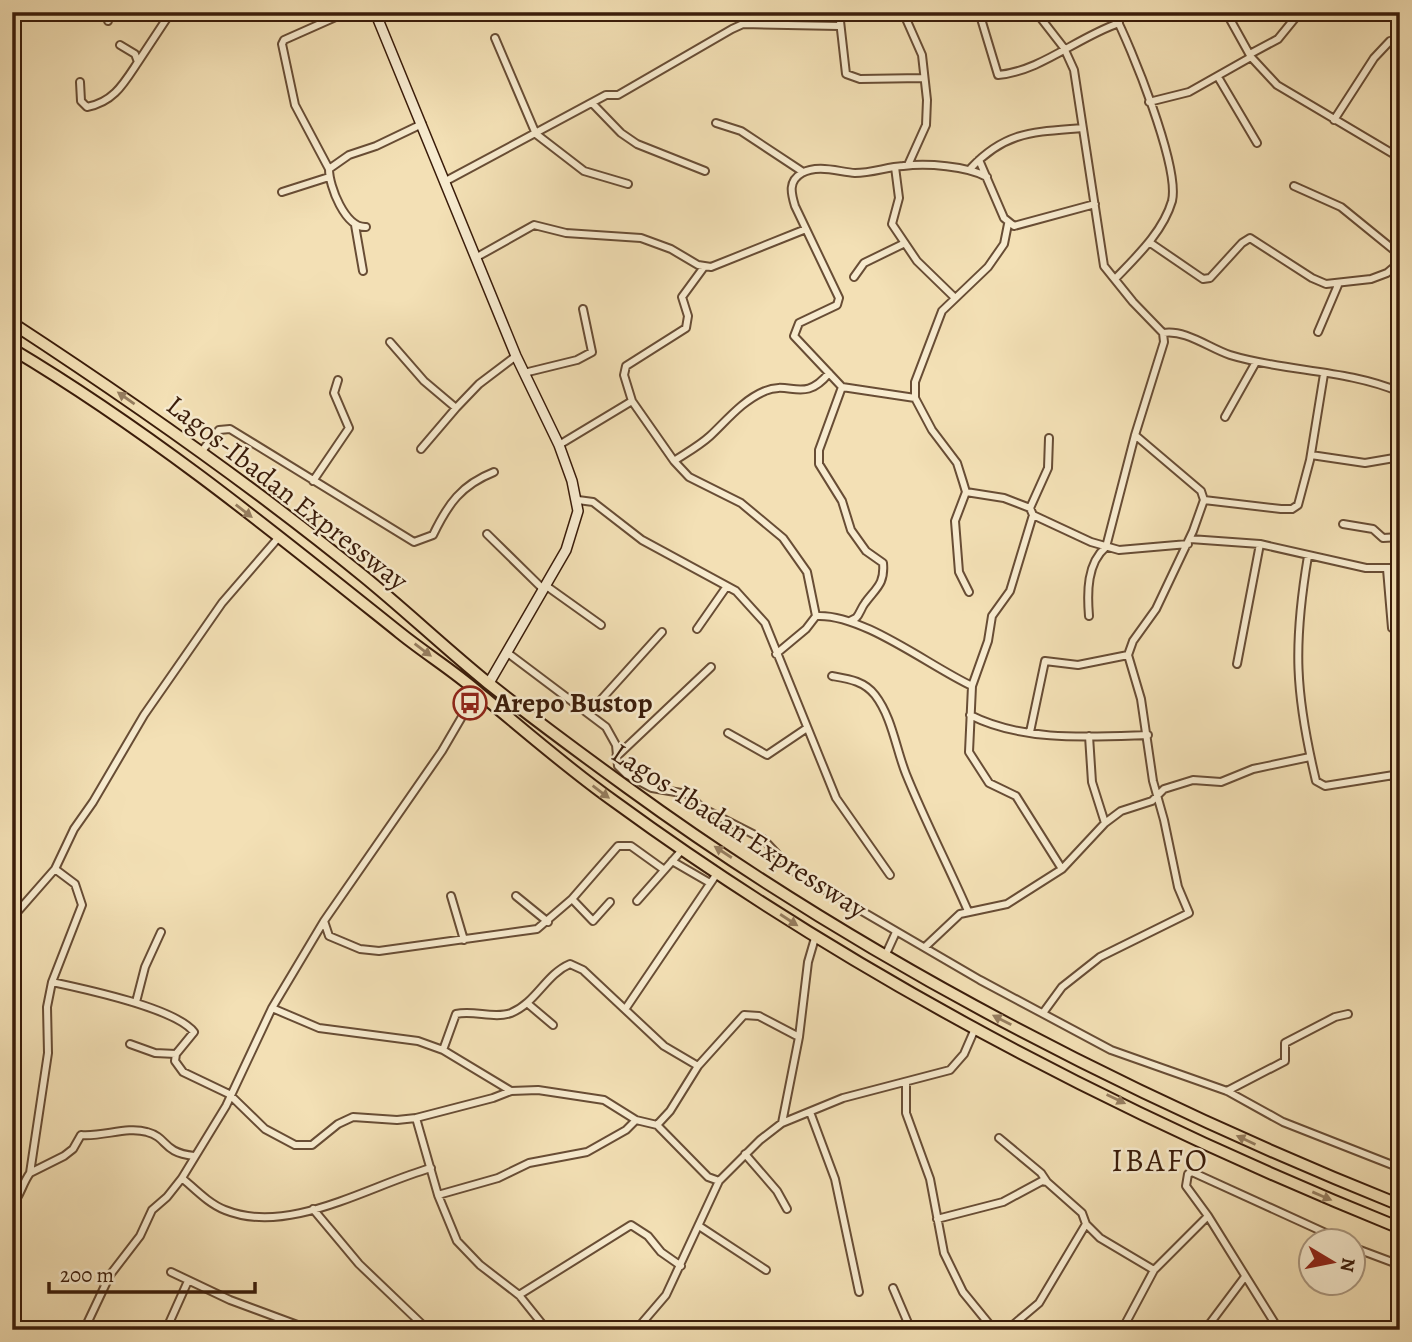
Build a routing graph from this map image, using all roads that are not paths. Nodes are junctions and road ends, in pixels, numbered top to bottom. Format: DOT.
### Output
graph roads {
  1 [pos="106,12"];
  2 [pos="171,12"];
  3 [pos="347,12"];
  4 [pos="375,12"];
  5 [pos="839,12"];
  6 [pos="903,12"];
  7 [pos="979,12"];
  8 [pos="1036,12"];
  9 [pos="1113,12"];
  10 [pos="1226,12"];
  11 [pos="1300,12"];
  12 [pos="108,21"];
  13 [pos="1119,23"];
  14 [pos="839,26"];
  15 [pos="495,38"];
  16 [pos="1390,40"];
  17 [pos="120,45"];
  18 [pos="1063,48"];
  19 [pos="1251,56"];
  20 [pos="138,62"];
  21 [pos="1218,77"];
  22 [pos="923,78"];
  23 [pos="80,82"];
  24 [pos="1149,102"];
  25 [pos="592,103"];
  26 [pos="1334,120"];
  27 [pos="716,122"];
  28 [pos="422,124"];
  29 [pos="1082,128"];
  30 [pos="536,134"];
  31 [pos="1257,143"];
  32 [pos="1399,155"];
  33 [pos="979,160"];
  34 [pos="908,165"];
  35 [pos="895,167"];
  36 [pos="971,168"];
  37 [pos="329,169"];
  38 [pos="705,171"];
  39 [pos="803,172"];
  40 [pos="329,177"];
  41 [pos="987,177"];
  42 [pos="444,182"];
  43 [pos="628,184"];
  44 [pos="1294,186"];
  45 [pos="282,192"];
  46 [pos="1095,204"];
  47 [pos="1008,224"];
  48 [pos="355,225"];
  49 [pos="366,227"];
  50 [pos="806,229"];
  51 [pos="1149,242"];
  52 [pos="903,244"];
  53 [pos="1400,255"];
  54 [pos="477,257"];
  55 [pos="1400,262"];
  56 [pos="700,268"];
  57 [pos="363,271"];
  58 [pos="854,277"];
  59 [pos="1115,279"];
  60 [pos="1338,285"];
  61 [pos="954,297"];
  62 [pos="583,310"];
  63 [pos="12,323"];
  64 [pos="1318,332"];
  65 [pos="1163,334"];
  66 [pos="390,342"];
  67 [pos="12,349"];
  68 [pos="516,356"];
  69 [pos="1256,362"];
  70 [pos="524,373"];
  71 [pos="829,373"];
  72 [pos="1324,373"];
  73 [pos="338,380"];
  74 [pos="842,387"];
  75 [pos="1400,392"];
  76 [pos="915,398"];
  77 [pos="632,401"];
  78 [pos="456,408"];
  79 [pos="1226,417"];
  80 [pos="1135,435"];
  81 [pos="1049,438"];
  82 [pos="559,445"];
  83 [pos="421,449"];
  84 [pos="201,452"];
  85 [pos="1311,455"];
  86 [pos="1400,457"];
  87 [pos="674,461"];
  88 [pos="494,472"];
  89 [pos="313,481"];
  90 [pos="965,492"];
  91 [pos="578,500"];
  92 [pos="1204,500"];
  93 [pos="1032,512"];
  94 [pos="1343,524"];
  95 [pos="487,534"];
  96 [pos="279,537"];
  97 [pos="1400,537"];
  98 [pos="1189,541"];
  99 [pos="1261,544"];
  100 [pos="1106,547"];
  101 [pos="1308,556"];
  102 [pos="1400,568"];
  103 [pos="1387,569"];
  104 [pos="727,586"];
  105 [pos="544,587"];
  106 [pos="969,592"];
  107 [pos="816,615"];
  108 [pos="1089,616"];
  109 [pos="850,621"];
  110 [pos="601,625"];
  111 [pos="1392,628"];
  112 [pos="697,629"];
  113 [pos="662,632"];
  114 [pos="509,653"];
  115 [pos="776,654"];
  116 [pos="1128,655"];
  117 [pos="1237,664"];
  118 [pos="1396,665"];
  119 [pos="710,667"];
  120 [pos="1400,673"];
  121 [pos="832,676"];
  122 [pos="489,683"];
  123 [pos="972,686"];
  124 [pos="477,691"];
  125 [pos="589,713"];
  126 [pos="970,715"];
  127 [pos="807,728"];
  128 [pos="1030,732"];
  129 [pos="728,733"];
  130 [pos="1148,735"];
  131 [pos="1089,736"];
  132 [pos="616,757"];
  133 [pos="1310,757"];
  134 [pos="1397,774"];
  135 [pos="1158,795"];
  136 [pos="1400,796"];
  137 [pos="1105,823"];
  138 [pos="682,850"];
  139 [pos="672,861"];
  140 [pos="55,869"];
  141 [pos="663,869"];
  142 [pos="1062,869"];
  143 [pos="718,872"];
  144 [pos="890,874"];
  145 [pos="710,883"];
  146 [pos="451,896"];
  147 [pos="516,896"];
  148 [pos="572,899"];
  149 [pos="637,901"];
  150 [pos="610,902"];
  151 [pos="968,911"];
  152 [pos="12,918"];
  153 [pos="324,921"];
  154 [pos="548,922"];
  155 [pos="161,932"];
  156 [pos="896,932"];
  157 [pos="815,938"];
  158 [pos="464,940"];
  159 [pos="925,947"];
  160 [pos="886,954"];
  161 [pos="52,982"];
  162 [pos="136,1002"];
  163 [pos="527,1003"];
  164 [pos="272,1008"];
  165 [pos="626,1008"];
  166 [pos="1043,1013"];
  167 [pos="1348,1014"];
  168 [pos="553,1025"];
  169 [pos="974,1031"];
  170 [pos="799,1037"];
  171 [pos="130,1044"];
  172 [pos="443,1050"];
  173 [pos="176,1054"];
  174 [pos="698,1066"];
  175 [pos="906,1082"];
  176 [pos="511,1091"];
  177 [pos="1227,1091"];
  178 [pos="229,1094"];
  179 [pos="810,1112"];
  180 [pos="416,1118"];
  181 [pos="636,1120"];
  182 [pos="782,1123"];
  183 [pos="657,1125"];
  184 [pos="999,1138"];
  185 [pos="745,1154"];
  186 [pos="194,1156"];
  187 [pos="432,1168"];
  188 [pos="1400,1168"];
  189 [pos="30,1173"];
  190 [pos="182,1178"];
  191 [pos="719,1181"];
  192 [pos="1047,1182"];
  193 [pos="438,1195"];
  194 [pos="12,1205"];
  195 [pos="1400,1205"];
  196 [pos="313,1209"];
  197 [pos="787,1209"];
  198 [pos="1208,1216"];
  199 [pos="937,1219"];
  200 [pos="1086,1224"];
  201 [pos="699,1226"];
  202 [pos="1309,1226"];
  203 [pos="1400,1227"];
  204 [pos="1366,1252"];
  205 [pos="1400,1265"];
  206 [pos="681,1266"];
  207 [pos="765,1270"];
  208 [pos="1154,1270"];
  209 [pos="171,1272"];
  210 [pos="1244,1278"];
  211 [pos="188,1281"];
  212 [pos="893,1288"];
  213 [pos="859,1292"];
  214 [pos="519,1295"];
  215 [pos="643,1322"];
  216 [pos="84,1330"];
  217 [pos="166,1330"];
  218 [pos="311,1330"];
  219 [pos="429,1330"];
  220 [pos="547,1330"];
  221 [pos="636,1330"];
  222 [pos="648,1330"];
  223 [pos="911,1330"];
  224 [pos="994,1330"];
  225 [pos="1007,1330"];
  226 [pos="1122,1330"];
  227 [pos="1205,1330"];
  228 [pos="1279,1330"];
  1 -- 12 [label="street"];
  2 -- 20 [label="street"];
  3 -- 37 [label="street"];
  4 -- 28 [label="street"];
  5 -- 14 [label="street"];
  6 -- 22 [label="street"];
  7 -- 18 [label="street"];
  8 -- 18 [label="street"];
  9 -- 13 [label="street"];
  10 -- 19 [label="street"];
  11 -- 19 [label="street"];
  13 -- 18 [label="street"];
  13 -- 24 [label="street"];
  14 -- 22 [label="street"];
  14 -- 25 [label="street"];
  15 -- 30 [label="street"];
  16 -- 26 [label="street"];
  17 -- 20 [label="street"];
  18 -- 29 [label="street"];
  19 -- 21 [label="street"];
  19 -- 26 [label="street"];
  20 -- 23 [label="street"];
  21 -- 24 [label="street"];
  21 -- 31 [label="street"];
  22 -- 34 [label="street"];
  24 -- 51 [label="street"];
  25 -- 30 [label="street"];
  25 -- 38 [label="street"];
  26 -- 32 [label="street"];
  27 -- 39 [label="street"];
  28 -- 37 [label="street"];
  28 -- 42 [label="street"];
  29 -- 33 [label="street"];
  29 -- 46 [label="street"];
  30 -- 42 [label="street"];
  30 -- 43 [label="street"];
  33 -- 36 [label="street"];
  33 -- 41 [label="street"];
  34 -- 35 [label="street"];
  34 -- 36 [label="street"];
  35 -- 39 [label="street"];
  35 -- 52 [label="street"];
  36 -- 41 [label="street"];
  37 -- 40 [label="street"];
  39 -- 50 [label="street"];
  40 -- 45 [label="street"];
  40 -- 48 [label="street"];
  41 -- 47 [label="street"];
  42 -- 54 [label="street"];
  44 -- 53 [label="street"];
  46 -- 47 [label="street"];
  46 -- 59 [label="street"];
  47 -- 61 [label="street"];
  48 -- 49 [label="street"];
  48 -- 57 [label="street"];
  50 -- 56 [label="street"];
  50 -- 71 [label="street"];
  51 -- 59 [label="street"];
  51 -- 60 [label="street"];
  52 -- 58 [label="street"];
  52 -- 61 [label="street"];
  54 -- 56 [label="street"];
  54 -- 68 [label="street"];
  55 -- 60 [label="street"];
  56 -- 77 [label="street"];
  59 -- 65 [label="street"];
  60 -- 64 [label="street"];
  61 -- 76 [label="street"];
  62 -- 70 [label="street"];
  84 -- 63 [label="highway, Lagos-Ibadan Expressway, one-way"];
  65 -- 69 [label="street"];
  65 -- 80 [label="street"];
  66 -- 78 [label="street"];
  67 -- 96 [label="highway, Lagos-Ibadan Expressway, one-way"];
  68 -- 70 [label="street"];
  68 -- 78 [label="street"];
  69 -- 72 [label="street"];
  69 -- 79 [label="street"];
  70 -- 82 [label="street"];
  71 -- 74 [label="street"];
  71 -- 87 [label="street"];
  72 -- 75 [label="street"];
  72 -- 85 [label="street"];
  73 -- 89 [label="street"];
  74 -- 76 [label="street"];
  74 -- 109 [label="street"];
  76 -- 90 [label="street"];
  77 -- 82 [label="street"];
  77 -- 87 [label="street"];
  78 -- 83 [label="street"];
  80 -- 92 [label="street"];
  80 -- 100 [label="street"];
  81 -- 93 [label="street"];
  82 -- 91 [label="street"];
  84 -- 89 [label="street"];
  84 -- 122 [label="highway, Lagos-Ibadan Expressway"];
  85 -- 86 [label="street"];
  85 -- 92 [label="street"];
  87 -- 107 [label="street"];
  88 -- 89 [label="street"];
  90 -- 93 [label="street"];
  90 -- 106 [label="street"];
  91 -- 104 [label="street"];
  91 -- 105 [label="street"];
  92 -- 98 [label="street"];
  93 -- 100 [label="street"];
  93 -- 123 [label="street"];
  94 -- 97 [label="street"];
  95 -- 105 [label="street"];
  96 -- 124 [label="highway, Lagos-Ibadan Expressway, one-way"];
  96 -- 140 [label="street"];
  98 -- 99 [label="street"];
  98 -- 100 [label="street"];
  98 -- 116 [label="street"];
  99 -- 101 [label="street"];
  99 -- 117 [label="street"];
  100 -- 108 [label="street"];
  101 -- 103 [label="street"];
  101 -- 133 [label="street"];
  102 -- 103 [label="street"];
  103 -- 111 [label="street"];
  104 -- 112 [label="street"];
  104 -- 115 [label="street"];
  105 -- 110 [label="street"];
  105 -- 114 [label="street"];
  107 -- 109 [label="street"];
  107 -- 115 [label="street"];
  109 -- 123 [label="street"];
  113 -- 125 [label="street"];
  114 -- 122 [label="street"];
  114 -- 125 [label="street"];
  115 -- 127 [label="street"];
  116 -- 128 [label="street"];
  116 -- 130 [label="street"];
  118 -- 120 [label="street"];
  119 -- 132 [label="street"];
  121 -- 151 [label="street"];
  160 -- 122 [label="highway, Lagos-Ibadan Expressway, one-way"];
  123 -- 126 [label="street"];
  124 -- 138 [label="highway, Lagos-Ibadan Expressway, one-way"];
  124 -- 153 [label="street"];
  125 -- 132 [label="street"];
  126 -- 128 [label="street"];
  126 -- 142 [label="street"];
  127 -- 129 [label="street"];
  127 -- 144 [label="street"];
  128 -- 131 [label="street"];
  130 -- 131 [label="street"];
  130 -- 135 [label="street"];
  131 -- 137 [label="street"];
  132 -- 156 [label="street"];
  133 -- 134 [label="street"];
  133 -- 135 [label="street"];
  134 -- 136 [label="street"];
  135 -- 137 [label="street"];
  135 -- 166 [label="street"];
  137 -- 142 [label="street"];
  138 -- 139 [label="street"];
  138 -- 143 [label="highway, Lagos-Ibadan Expressway"];
  139 -- 141 [label="street"];
  139 -- 145 [label="street"];
  140 -- 152 [label="street"];
  140 -- 161 [label="street"];
  141 -- 148 [label="street"];
  141 -- 149 [label="street"];
  142 -- 151 [label="street"];
  143 -- 145 [label="street"];
  143 -- 157 [label="highway, Lagos-Ibadan Expressway, one-way"];
  145 -- 165 [label="street"];
  146 -- 158 [label="street"];
  147 -- 154 [label="street"];
  148 -- 150 [label="street"];
  148 -- 154 [label="street"];
  151 -- 159 [label="street"];
  153 -- 158 [label="street"];
  153 -- 164 [label="street"];
  154 -- 158 [label="street"];
  155 -- 162 [label="street"];
  156 -- 159 [label="street"];
  156 -- 160 [label="street"];
  157 -- 169 [label="highway, Lagos-Ibadan Expressway"];
  157 -- 170 [label="street"];
  159 -- 166 [label="street"];
  195 -- 160 [label="highway, Lagos-Ibadan Expressway, one-way"];
  161 -- 162 [label="street"];
  161 -- 189 [label="street"];
  162 -- 173 [label="street"];
  163 -- 165 [label="street"];
  163 -- 168 [label="street"];
  163 -- 172 [label="street"];
  164 -- 172 [label="street"];
  164 -- 178 [label="street"];
  165 -- 174 [label="street"];
  166 -- 177 [label="street"];
  167 -- 177 [label="street"];
  169 -- 175 [label="street"];
  169 -- 203 [label="highway, Lagos-Ibadan Expressway, one-way"];
  170 -- 174 [label="street"];
  170 -- 182 [label="street"];
  171 -- 173 [label="street"];
  172 -- 176 [label="street"];
  173 -- 178 [label="street"];
  174 -- 183 [label="street"];
  175 -- 179 [label="street"];
  175 -- 199 [label="street"];
  176 -- 180 [label="street"];
  176 -- 181 [label="street"];
  177 -- 188 [label="street"];
  178 -- 180 [label="street"];
  178 -- 186 [label="street"];
  179 -- 182 [label="street"];
  179 -- 213 [label="street"];
  180 -- 187 [label="street"];
  181 -- 183 [label="street"];
  181 -- 193 [label="street"];
  182 -- 185 [label="street"];
  183 -- 191 [label="street"];
  184 -- 192 [label="street"];
  185 -- 191 [label="street"];
  185 -- 197 [label="street"];
  186 -- 189 [label="street"];
  186 -- 190 [label="street"];
  187 -- 193 [label="street"];
  187 -- 196 [label="street"];
  189 -- 194 [label="street"];
  190 -- 196 [label="street"];
  190 -- 216 [label="street"];
  191 -- 201 [label="street"];
  192 -- 199 [label="street"];
  192 -- 200 [label="street"];
  193 -- 214 [label="street"];
  196 -- 219 [label="street"];
  198 -- 202 [label="street"];
  198 -- 208 [label="street"];
  198 -- 210 [label="street"];
  199 -- 224 [label="street"];
  200 -- 208 [label="street"];
  200 -- 225 [label="street"];
  201 -- 206 [label="street"];
  201 -- 207 [label="street"];
  204 -- 205 [label="street"];
  206 -- 214 [label="street"];
  206 -- 215 [label="street"];
  208 -- 226 [label="street"];
  209 -- 211 [label="street"];
  210 -- 227 [label="street"];
  210 -- 228 [label="street"];
  211 -- 217 [label="street"];
  211 -- 218 [label="street"];
  212 -- 223 [label="street"];
  214 -- 220 [label="street"];
  215 -- 221 [label="street"];
  215 -- 222 [label="street"];
}
